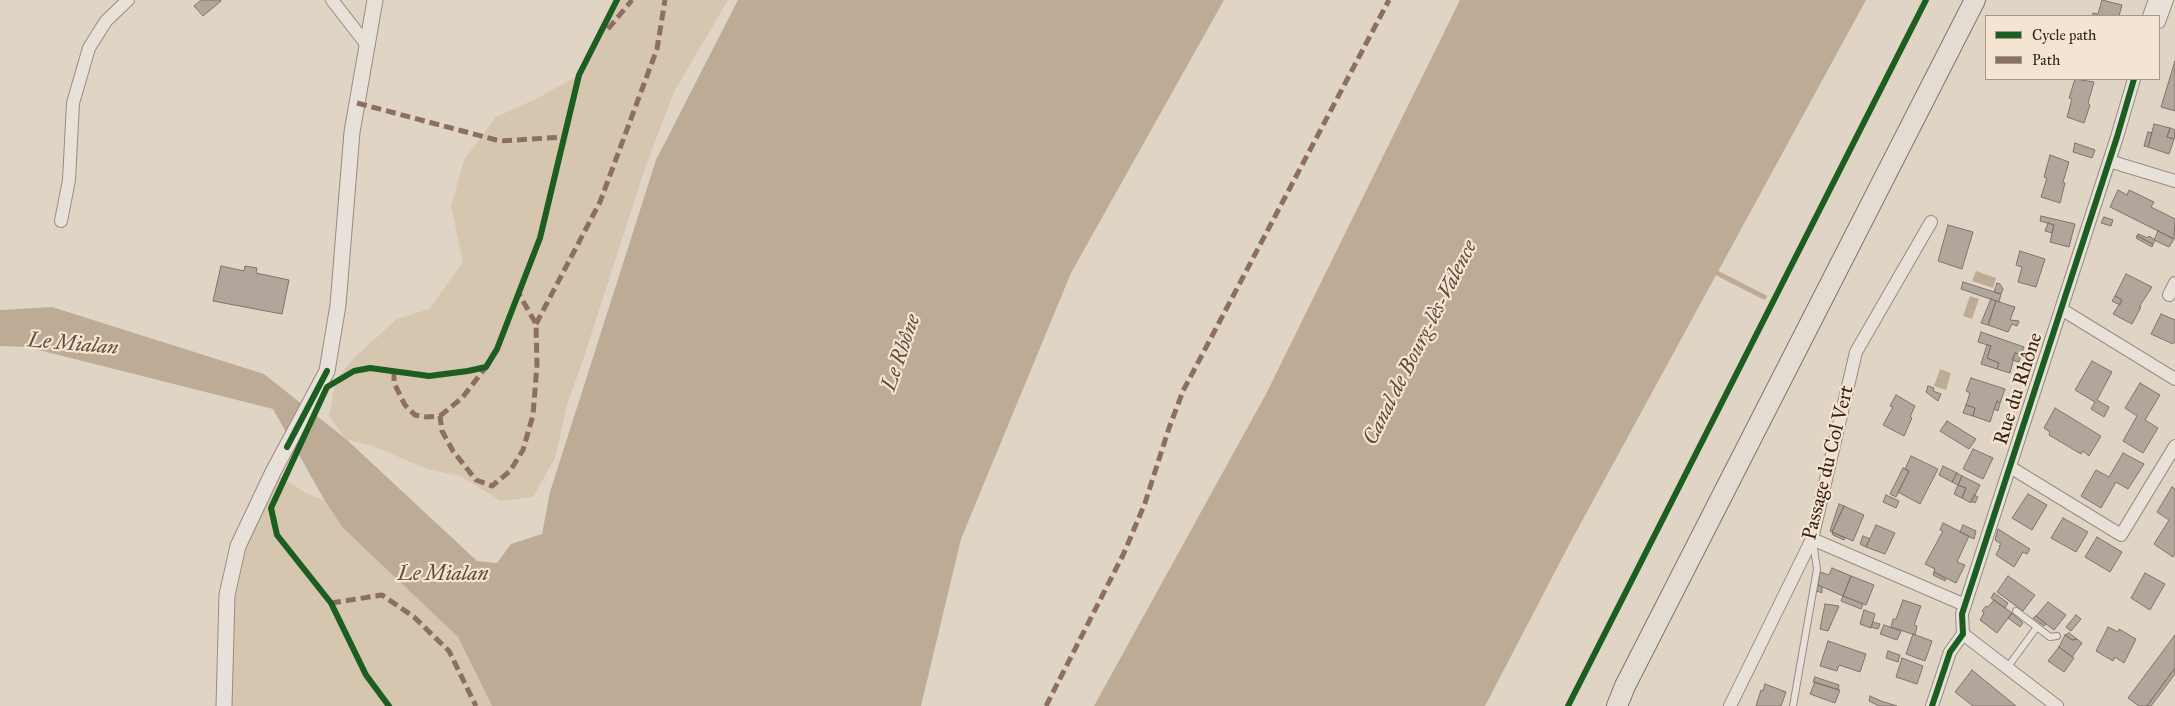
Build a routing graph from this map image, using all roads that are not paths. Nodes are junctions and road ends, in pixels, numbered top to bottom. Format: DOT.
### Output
graph roads {
  1 [pos="128,0"];
  2 [pos="332,0"];
  3 [pos="375,0"];
  4 [pos="1975,0"];
  5 [pos="2155,0"];
  6 [pos="2167,0"];
  7 [pos="2149,15"];
  8 [pos="2160,19"];
  9 [pos="367,45"];
  10 [pos="2134,80"];
  11 [pos="2109,161"];
  12 [pos="2175,181"];
  13 [pos="61,221"];
  14 [pos="1931,222"];
  15 [pos="2175,283"];
  16 [pos="2169,295"];
  17 [pos="2062,309"];
  18 [pos="2175,379"];
  19 [pos="2175,446"];
  20 [pos="2010,467"];
  21 [pos="1812,539"];
  22 [pos="1965,605"];
  23 [pos="2016,611"];
  24 [pos="2037,627"];
  25 [pos="1963,634"];
  26 [pos="2057,636"];
  27 [pos="2007,668"];
  28 [pos="224,706"];
  29 [pos="1617,706"];
  30 [pos="1730,706"];
  31 [pos="1793,706"];
  32 [pos="1932,706"];
  33 [pos="2057,706"];
  1 -- 13 [label="street"];
  2 -- 9 [label="street"];
  3 -- 9 [label="street"];
  4 -- 29 [label="main road"];
  5 -- 7 [label="street"];
  6 -- 8 [label="street"];
  9 -- 28 [label="street"];
  10 -- 11 [label="street, Rue du Rhône"];
  11 -- 12 [label="street"];
  11 -- 17 [label="street, Rue du Rhône"];
  14 -- 21 [label="street, Passage du Col Vert"];
  15 -- 16 [label="street"];
  17 -- 18 [label="street"];
  17 -- 20 [label="street, Rue du Rhône"];
  19 -- 20 [label="street"];
  20 -- 22 [label="street, Rue du Rhône"];
  21 -- 22 [label="street"];
  21 -- 30 [label="street, Passage du Col Vert"];
  21 -- 31 [label="lane"];
  22 -- 25 [label="street, Rue du Rhône"];
  23 -- 24 [label="lane"];
  24 -- 26 [label="lane"];
  24 -- 27 [label="lane"];
  25 -- 27 [label="street"];
  25 -- 32 [label="street"];
  27 -- 33 [label="street"];
}
